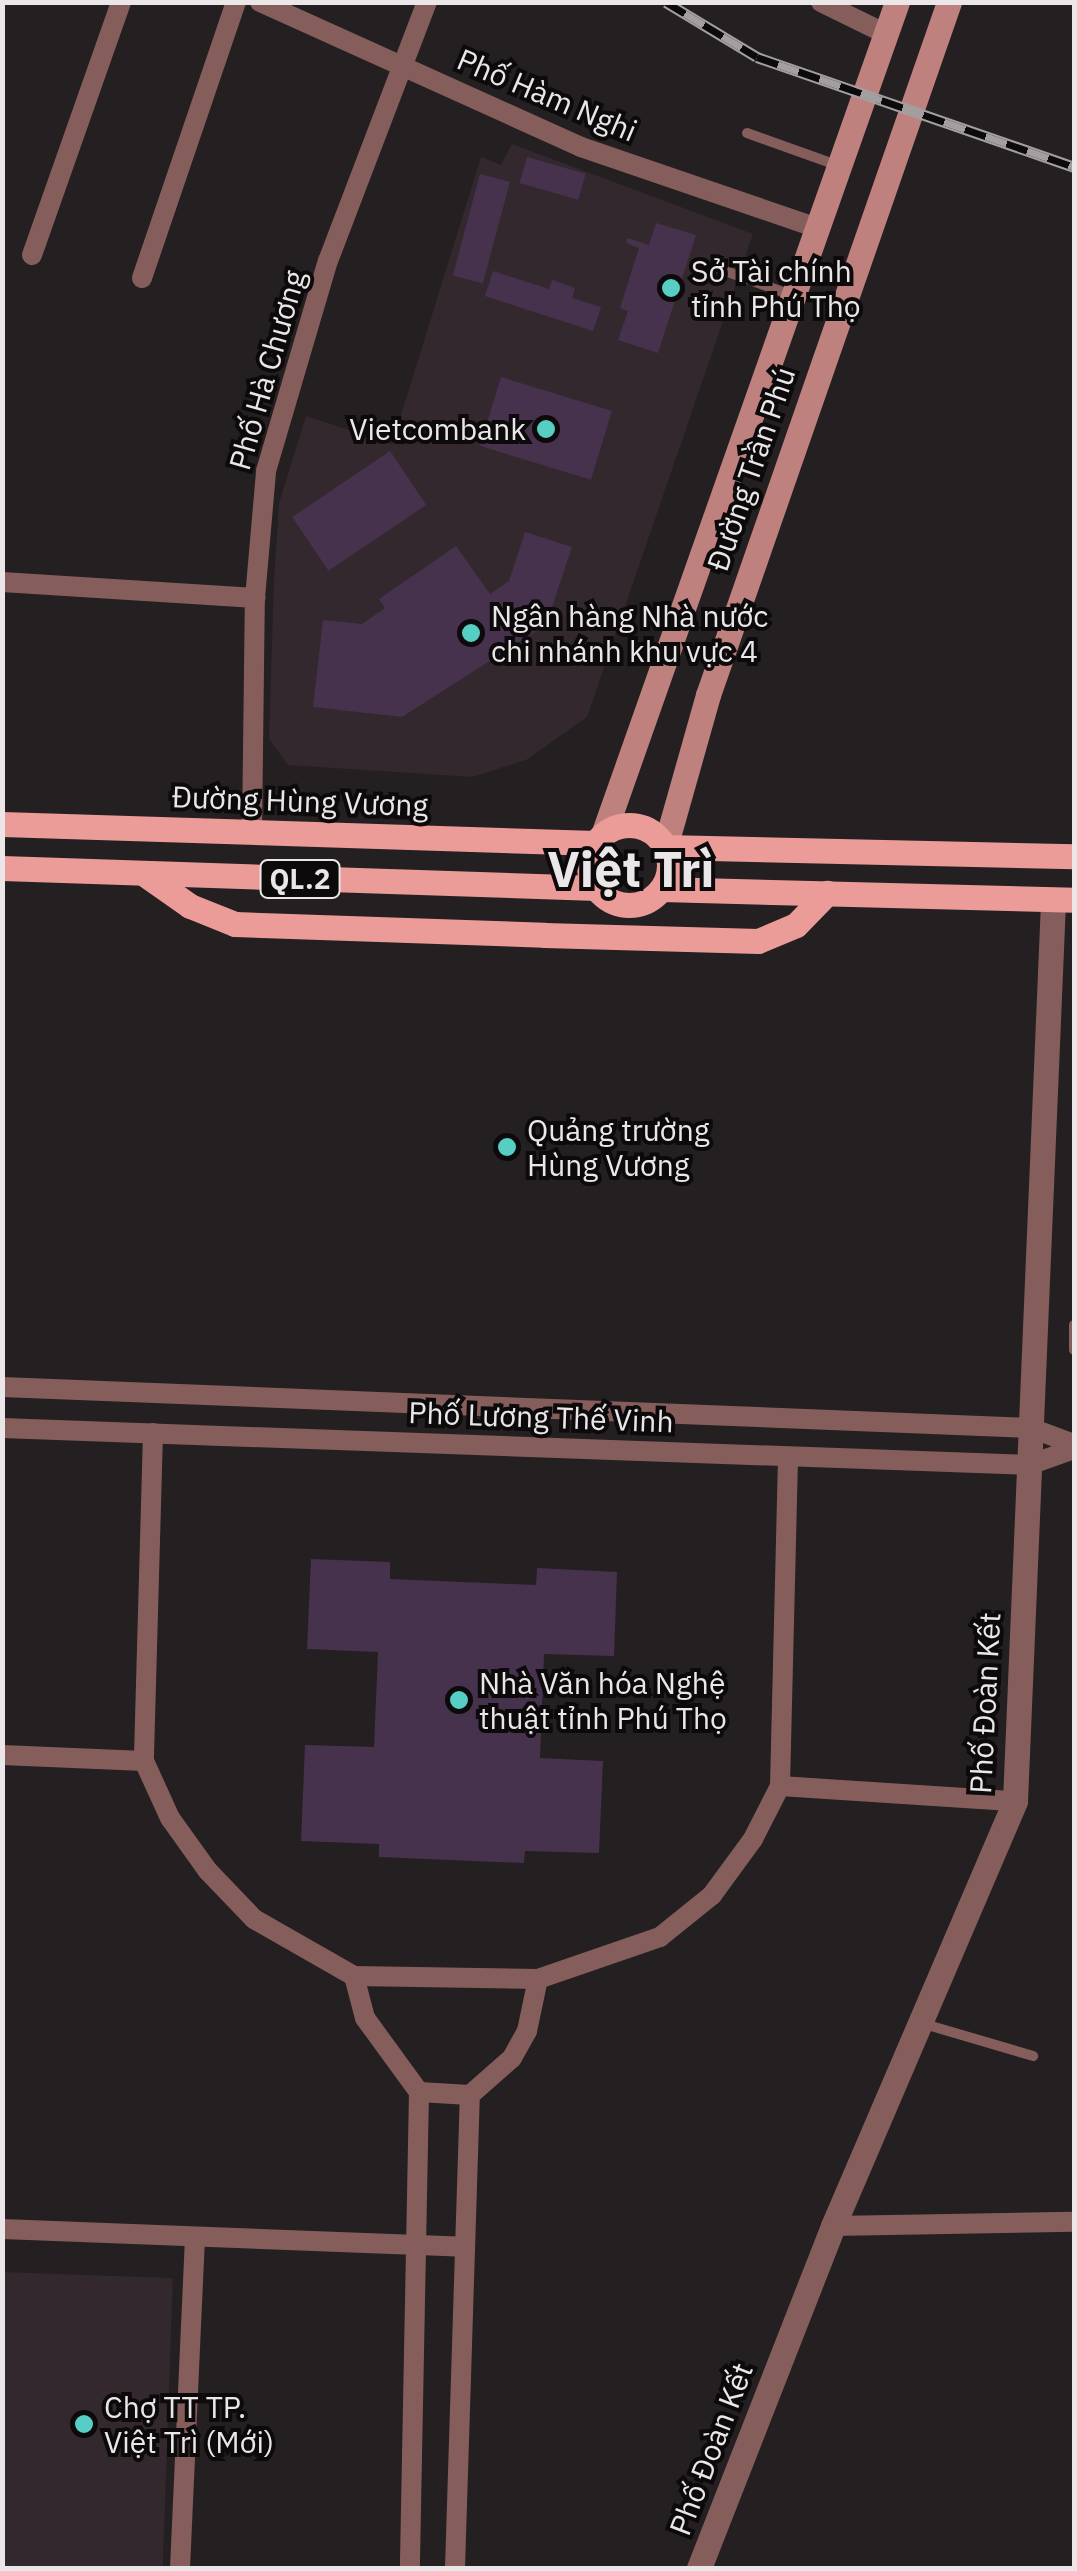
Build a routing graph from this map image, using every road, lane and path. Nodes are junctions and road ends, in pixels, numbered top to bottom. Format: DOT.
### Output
graph roads {
  1 [pos="122,2"];
  2 [pos="236,2"];
  3 [pos="260,2"];
  4 [pos="427,2"];
  5 [pos="821,2"];
  6 [pos="896,2"];
  7 [pos="949,2"];
  8 [pos="886,34"];
  9 [pos="400,64"];
  10 [pos="747,133"];
  11 [pos="839,166"];
  12 [pos="816,228"];
  13 [pos="32,255"];
  14 [pos="717,268"];
  15 [pos="142,278"];
  16 [pos="794,296"];
  17 [pos="2,582"];
  18 [pos="254,598"];
  19 [pos="2,824"];
  20 [pos="252,832"];
  21 [pos="600,839"];
  22 [pos="665,847"];
  23 [pos="1074,856"];
  24 [pos="2,868"];
  25 [pos="144,873"];
  26 [pos="597,888"];
  27 [pos="662,889"];
  28 [pos="826,893"];
  29 [pos="1064,900"];
  30 [pos="1074,1325"];
  31 [pos="1074,1350"];
  32 [pos="2,1387"];
  33 [pos="472,1406"];
  34 [pos="2,1428"];
  35 [pos="1030,1428"];
  36 [pos="154,1433"];
  37 [pos="470,1445"];
  38 [pos="1074,1446"];
  39 [pos="788,1456"];
  40 [pos="1029,1465"];
  41 [pos="2,1755"];
  42 [pos="144,1761"];
  43 [pos="780,1786"];
  44 [pos="1015,1801"];
  45 [pos="354,1976"];
  46 [pos="538,1978"];
  47 [pos="920,2023"];
  48 [pos="1033,2056"];
  49 [pos="419,2092"];
  50 [pos="470,2095"];
  51 [pos="1074,2222"];
  52 [pos="833,2226"];
  53 [pos="2,2229"];
  54 [pos="195,2238"];
  55 [pos="420,2245"];
  56 [pos="464,2247"];
  57 [pos="180,2568"];
  58 [pos="410,2568"];
  59 [pos="455,2568"];
  60 [pos="699,2568"];
  1 -- 13 [label="street"];
  2 -- 15 [label="street"];
  3 -- 9 [label="street, Phố Hàm Nghi"];
  4 -- 9 [label="street, Phố Hà Chương"];
  5 -- 8 [label="street"];
  6 -- 8 [label="main road, Đường Trần Phú"];
  7 -- 22 [label="main road, Đường Trần Phú"];
  8 -- 11 [label="main road, Đường Trần Phú"];
  9 -- 12 [label="street, Phố Hàm Nghi"];
  9 -- 18 [label="street, Phố Hà Chương"];
  10 -- 11 [label="lane"];
  11 -- 12 [label="main road, Đường Trần Phú"];
  12 -- 16 [label="main road, Đường Trần Phú"];
  14 -- 16 [label="lane"];
  16 -- 21 [label="main road, Đường Trần Phú"];
  17 -- 18 [label="street"];
  18 -- 20 [label="street, Phố Hà Chương"];
  19 -- 20 [label="main road, Đường Hùng Vương / QL.2"];
  20 -- 21 [label="main road, Đường Hùng Vương / QL.2"];
  21 -- 22 [label="main road, QL.2"];
  21 -- 26 [label="main road"];
  22 -- 23 [label="main road, QL.2"];
  22 -- 27 [label="main road"];
  24 -- 25 [label="main road, QL.2"];
  25 -- 26 [label="main road, QL.2"];
  25 -- 28 [label="main road"];
  26 -- 27 [label="main road, QL.2"];
  27 -- 28 [label="main road, QL.2"];
  28 -- 29 [label="main road, QL.2"];
  29 -- 35 [label="street, Phố Đoàn Kết"];
  30 -- 31 [label="lane"];
  32 -- 33 [label="street, Phố Lương Thế Vinh"];
  33 -- 35 [label="street, Phố Lương Thế Vinh"];
  33 -- 37 [label="street"];
  34 -- 36 [label="street, Phố Lương Thế Vinh"];
  35 -- 38 [label="street, Phố Lương Thế Vinh"];
  35 -- 40 [label="street, Phố Đoàn Kết"];
  36 -- 37 [label="street, Phố Lương Thế Vinh"];
  36 -- 42 [label="street"];
  37 -- 39 [label="street, Phố Lương Thế Vinh"];
  38 -- 40 [label="street, Phố Lương Thế Vinh"];
  39 -- 40 [label="street, Phố Lương Thế Vinh"];
  39 -- 43 [label="street"];
  40 -- 44 [label="street, Phố Đoàn Kết"];
  41 -- 42 [label="street"];
  42 -- 45 [label="street"];
  43 -- 44 [label="street"];
  43 -- 46 [label="street"];
  44 -- 47 [label="street, Phố Đoàn Kết"];
  45 -- 46 [label="street"];
  45 -- 49 [label="street"];
  46 -- 50 [label="street"];
  47 -- 48 [label="lane"];
  47 -- 52 [label="street, Phố Đoàn Kết"];
  49 -- 50 [label="street"];
  49 -- 55 [label="street"];
  50 -- 56 [label="street"];
  51 -- 52 [label="street"];
  52 -- 60 [label="street, Phố Đoàn Kết"];
  53 -- 54 [label="street"];
  54 -- 55 [label="street"];
  54 -- 57 [label="street"];
  55 -- 56 [label="street"];
  55 -- 58 [label="street"];
  56 -- 59 [label="street"];
}
